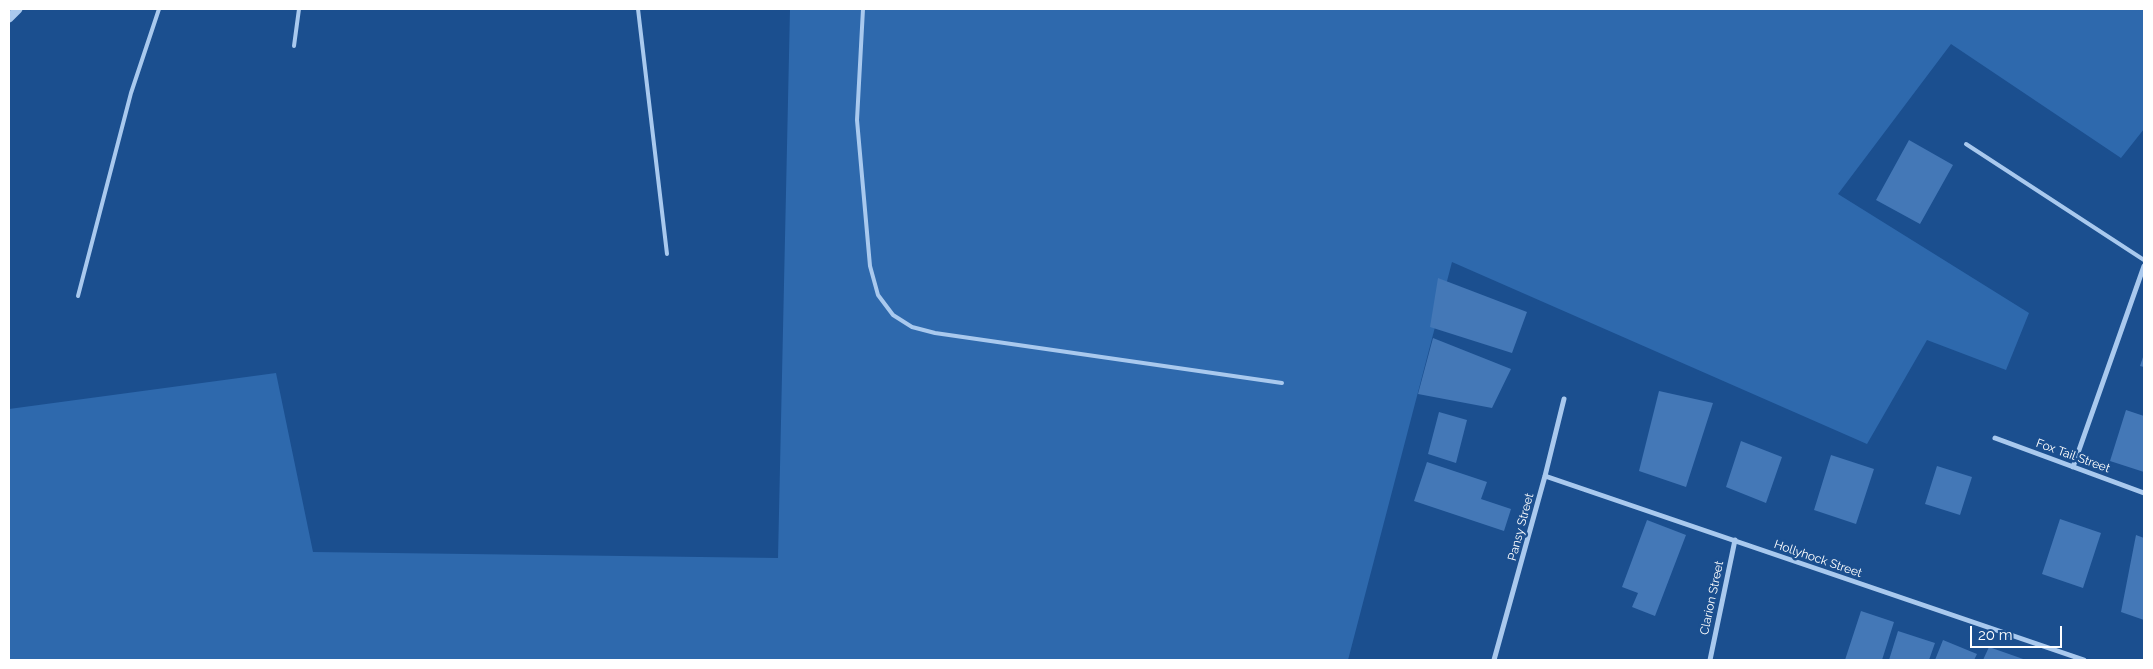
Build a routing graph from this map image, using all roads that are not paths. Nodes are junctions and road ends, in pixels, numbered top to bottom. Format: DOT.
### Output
graph roads {
  1 [pos="18,9"];
  2 [pos="158,9"];
  3 [pos="299,9"];
  4 [pos="638,9"];
  5 [pos="863,9"];
  6 [pos="9,18"];
  7 [pos="294,46"];
  8 [pos="1966,144"];
  9 [pos="667,254"];
  10 [pos="2144,260"];
  11 [pos="2144,266"];
  12 [pos="78,296"];
  13 [pos="1282,383"];
  14 [pos="1564,399"];
  15 [pos="1995,438"];
  16 [pos="2073,467"];
  17 [pos="1545,476"];
  18 [pos="2144,493"];
  19 [pos="1734,540"];
  20 [pos="1494,660"];
  21 [pos="1710,660"];
  22 [pos="2084,660"];
  1 -- 6 [label="street"];
  2 -- 12 [label="lane"];
  3 -- 7 [label="lane"];
  4 -- 9 [label="lane"];
  5 -- 13 [label="lane"];
  8 -- 10 [label="lane"];
  11 -- 16 [label="street"];
  14 -- 17 [label="street, Pansy Street"];
  15 -- 16 [label="street, Fox Tail Street"];
  16 -- 18 [label="street, Fox Tail Street"];
  17 -- 19 [label="street, Hollyhock Street"];
  17 -- 20 [label="street, Pansy Street"];
  19 -- 21 [label="street, Clarion Street"];
  19 -- 22 [label="street, Hollyhock Street"];
}
